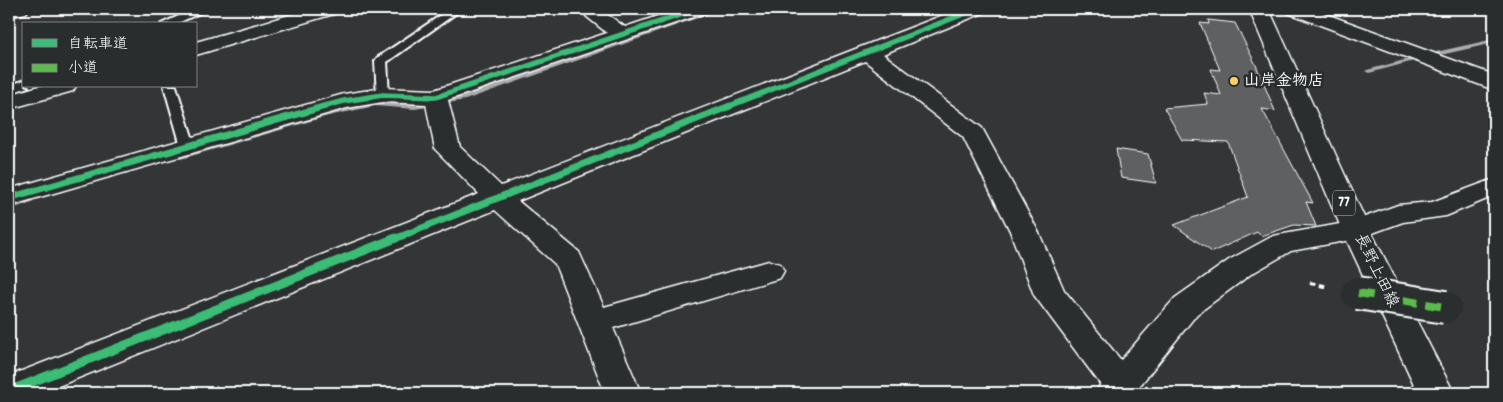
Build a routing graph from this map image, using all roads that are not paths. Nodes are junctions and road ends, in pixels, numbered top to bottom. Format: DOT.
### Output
graph roads {
  1 [pos="19,9"];
  2 [pos="26,9"];
  3 [pos="204,9"];
  4 [pos="330,9"];
  5 [pos="434,9"];
  6 [pos="457,9"];
  7 [pos="698,9"];
  8 [pos="976,9"];
  9 [pos="1259,9"];
  10 [pos="1296,9"];
  11 [pos="9,11"];
  12 [pos="9,16"];
  13 [pos="596,16"];
  14 [pos="444,18"];
  15 [pos="171,22"];
  16 [pos="623,35"];
  17 [pos="198,47"];
  18 [pos="867,52"];
  19 [pos="1494,83"];
  20 [pos="22,85"];
  21 [pos="58,88"];
  22 [pos="171,88"];
  23 [pos="9,90"];
  24 [pos="383,94"];
  25 [pos="436,96"];
  26 [pos="9,102"];
  27 [pos="188,146"];
  28 [pos="1494,186"];
  29 [pos="9,198"];
  30 [pos="498,198"];
  31 [pos="1356,230"];
  32 [pos="769,271"];
  33 [pos="1358,293"];
  34 [pos="1445,307"];
  35 [pos="594,322"];
  36 [pos="1118,389"];
  37 [pos="9,391"];
  38 [pos="623,393"];
  39 [pos="1436,393"];
  1 -- 11 [label="street"];
  2 -- 12 [label="lane"];
  3 -- 15 [label="lane"];
  4 -- 17 [label="street"];
  5 -- 14 [label="lane"];
  6 -- 14 [label="lane"];
  7 -- 16 [label="street"];
  8 -- 18 [label="street"];
  9 -- 31 [label="street, 長野上田線 / 77"];
  10 -- 19 [label="street"];
  13 -- 16 [label="street"];
  14 -- 24 [label="lane"];
  16 -- 25 [label="street"];
  18 -- 30 [label="street"];
  18 -- 36 [label="street"];
  20 -- 23 [label="lane"];
  21 -- 26 [label="street"];
  22 -- 27 [label="lane"];
  24 -- 25 [label="street"];
  24 -- 27 [label="street"];
  25 -- 30 [label="street"];
  27 -- 29 [label="street"];
  28 -- 31 [label="street"];
  30 -- 35 [label="street"];
  30 -- 37 [label="street"];
  31 -- 36 [label="street"];
  31 -- 39 [label="street, 長野上田線 / 77"];
  32 -- 35 [label="street"];
  33 -- 34 [label="street, bridge"];
  35 -- 38 [label="street"];
}
